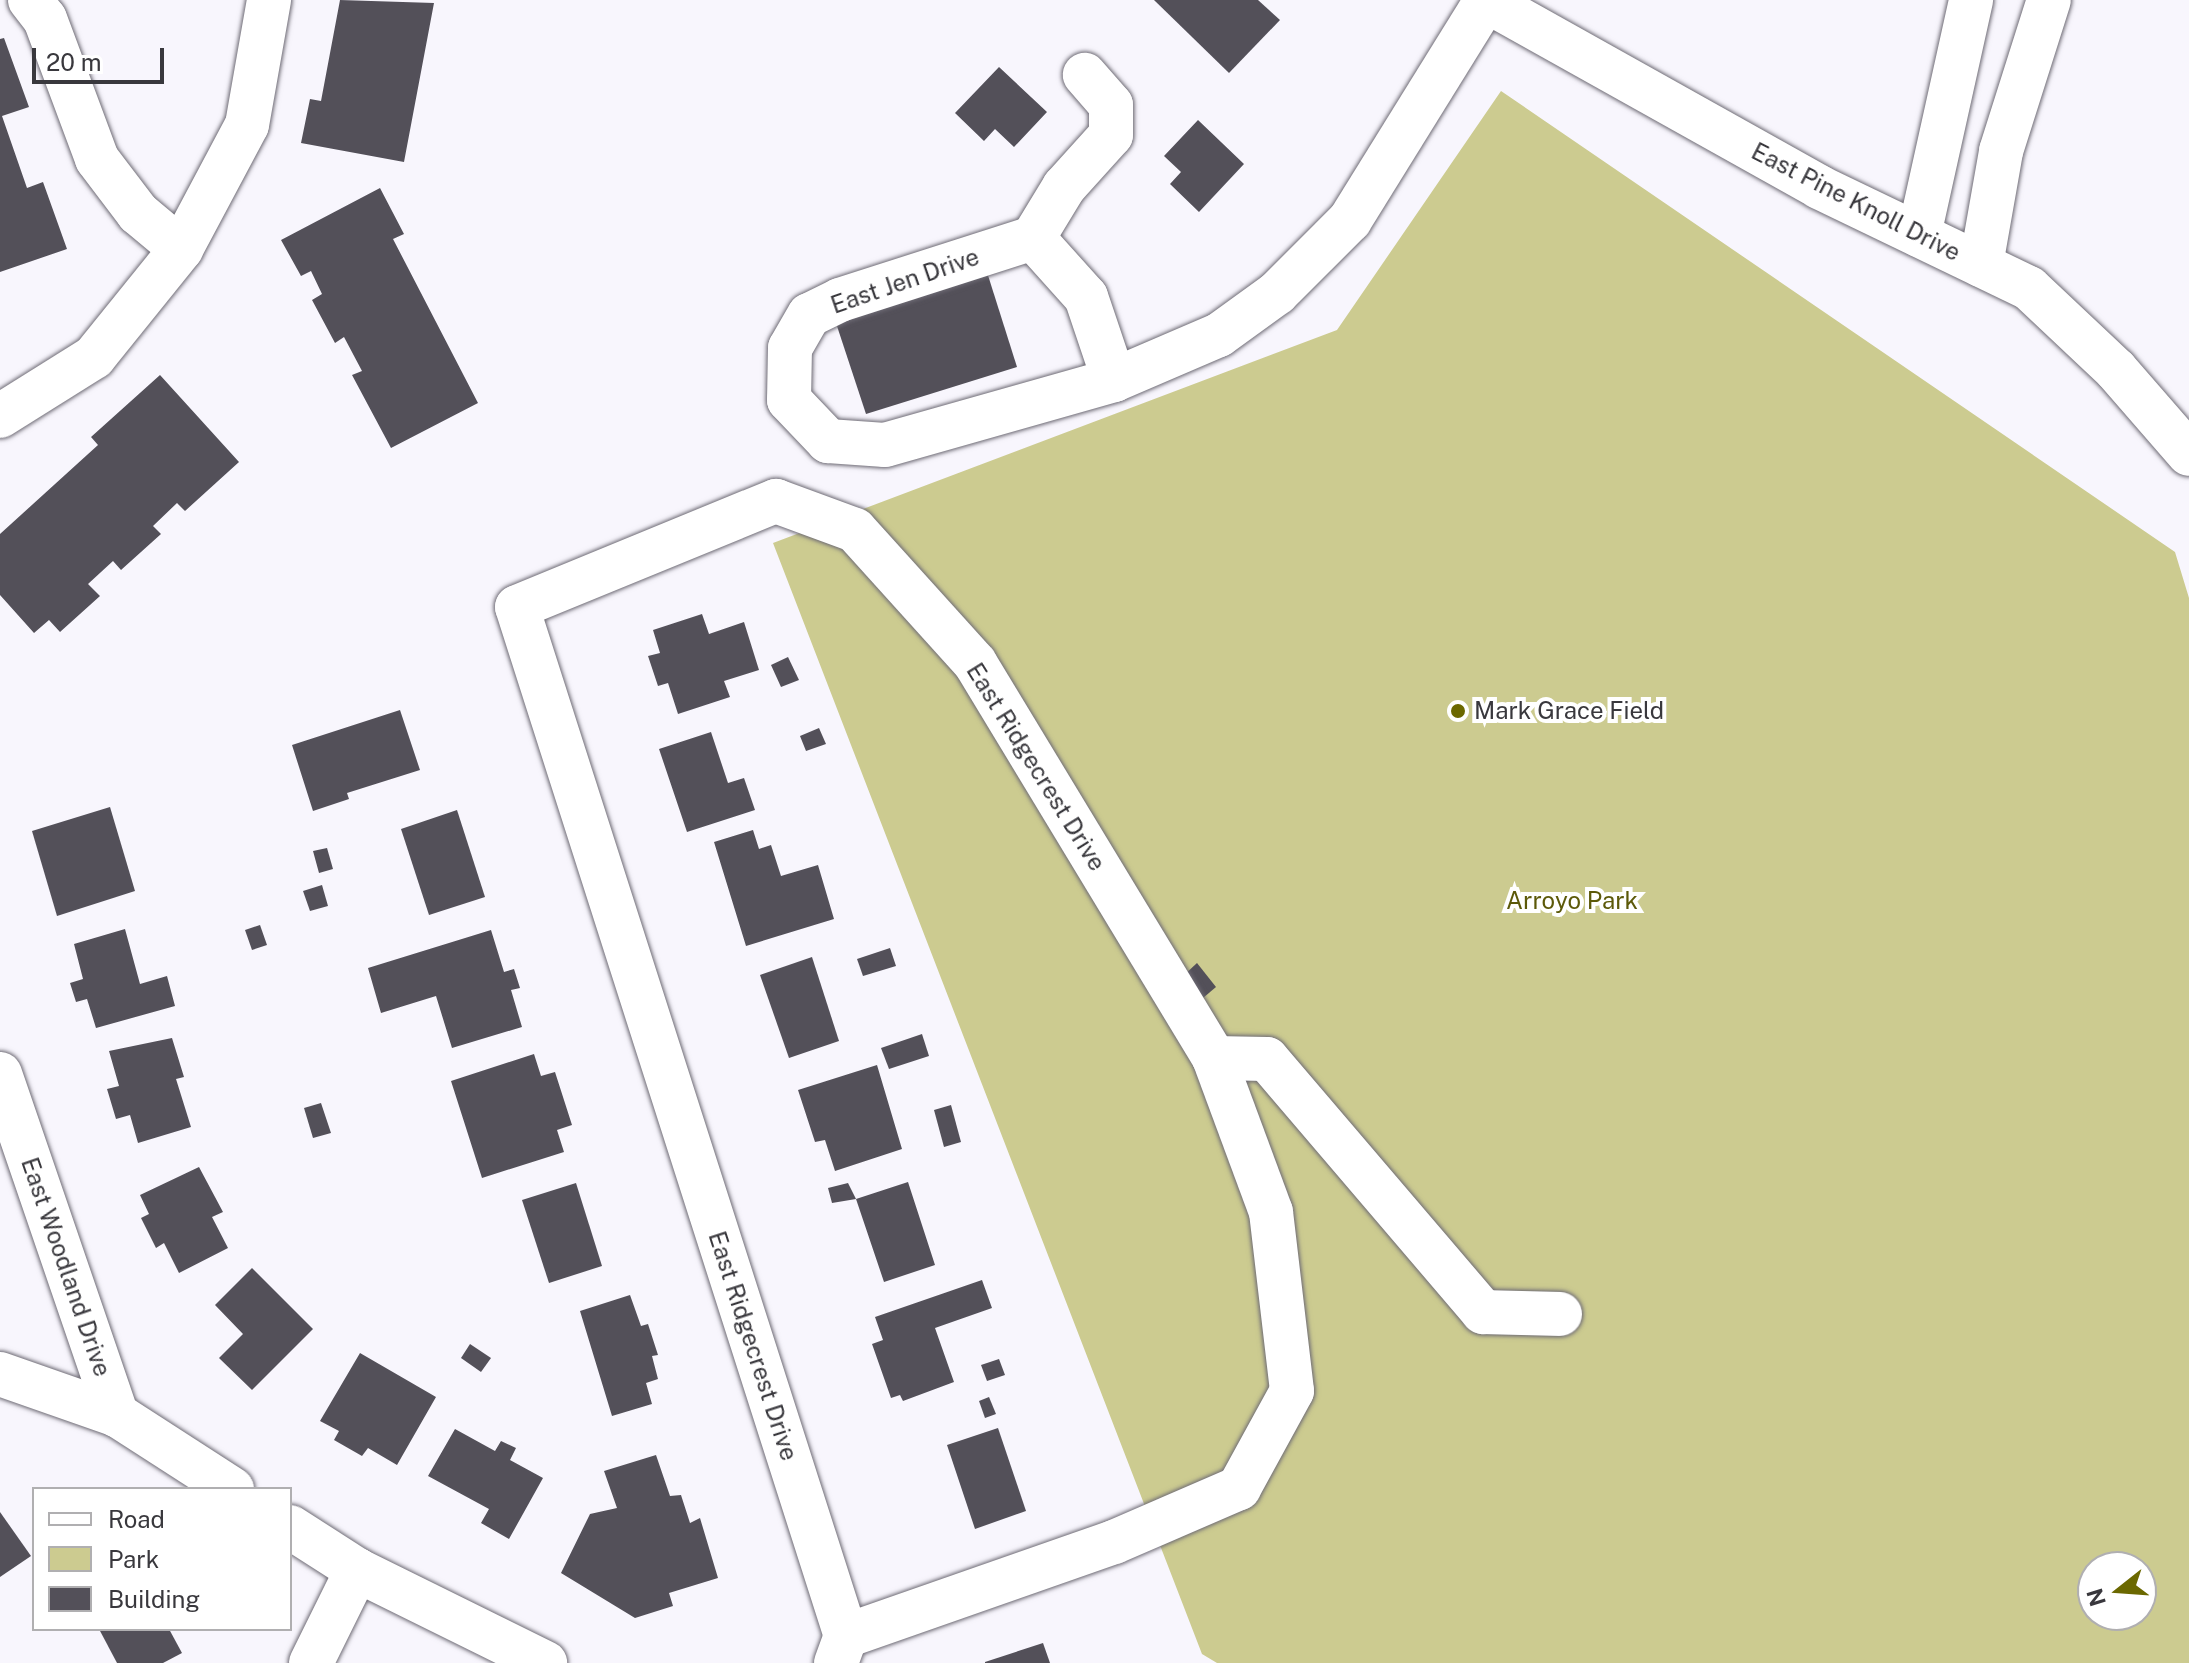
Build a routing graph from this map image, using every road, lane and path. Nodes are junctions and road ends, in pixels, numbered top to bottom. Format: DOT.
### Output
graph roads {
  1 [pos="30,0"];
  2 [pos="269,0"];
  3 [pos="1485,0"];
  4 [pos="1971,0"];
  5 [pos="2049,0"];
  6 [pos="1085,75"];
  7 [pos="1919,235"];
  8 [pos="1033,238"];
  9 [pos="181,249"];
  10 [pos="1981,265"];
  11 [pos="1114,380"];
  12 [pos="0,416"];
  13 [pos="2189,454"];
  14 [pos="1214,1058"];
  15 [pos="0,1074"];
  16 [pos="1560,1314"];
  17 [pos="0,1374"];
  18 [pos="117,1415"];
  19 [pos="229,1487"];
  20 [pos="292,1528"];
  21 [pos="357,1570"];
  22 [pos="841,1650"];
  23 [pos="311,1663"];
  24 [pos="545,1663"];
  1 -- 9 [label="street"];
  2 -- 9 [label="street"];
  3 -- 7 [label="street, East Pine Knoll Drive"];
  3 -- 11 [label="street, East Jen Drive"];
  4 -- 7 [label="street"];
  5 -- 10 [label="street"];
  6 -- 8 [label="street"];
  7 -- 10 [label="street, East Pine Knoll Drive"];
  8 -- 11 [label="street"];
  8 -- 11 [label="street, East Jen Drive"];
  9 -- 12 [label="street"];
  10 -- 13 [label="street, East Pine Knoll Drive"];
  14 -- 16 [label="street"];
  14 -- 22 [label="street, East Ridgecrest Drive"];
  14 -- 22 [label="street, East Ridgecrest Drive"];
  15 -- 18 [label="street, East Woodland Drive"];
  17 -- 18 [label="street"];
  18 -- 19 [label="street"];
  20 -- 21 [label="street"];
  21 -- 23 [label="street"];
  21 -- 24 [label="street"];
}
